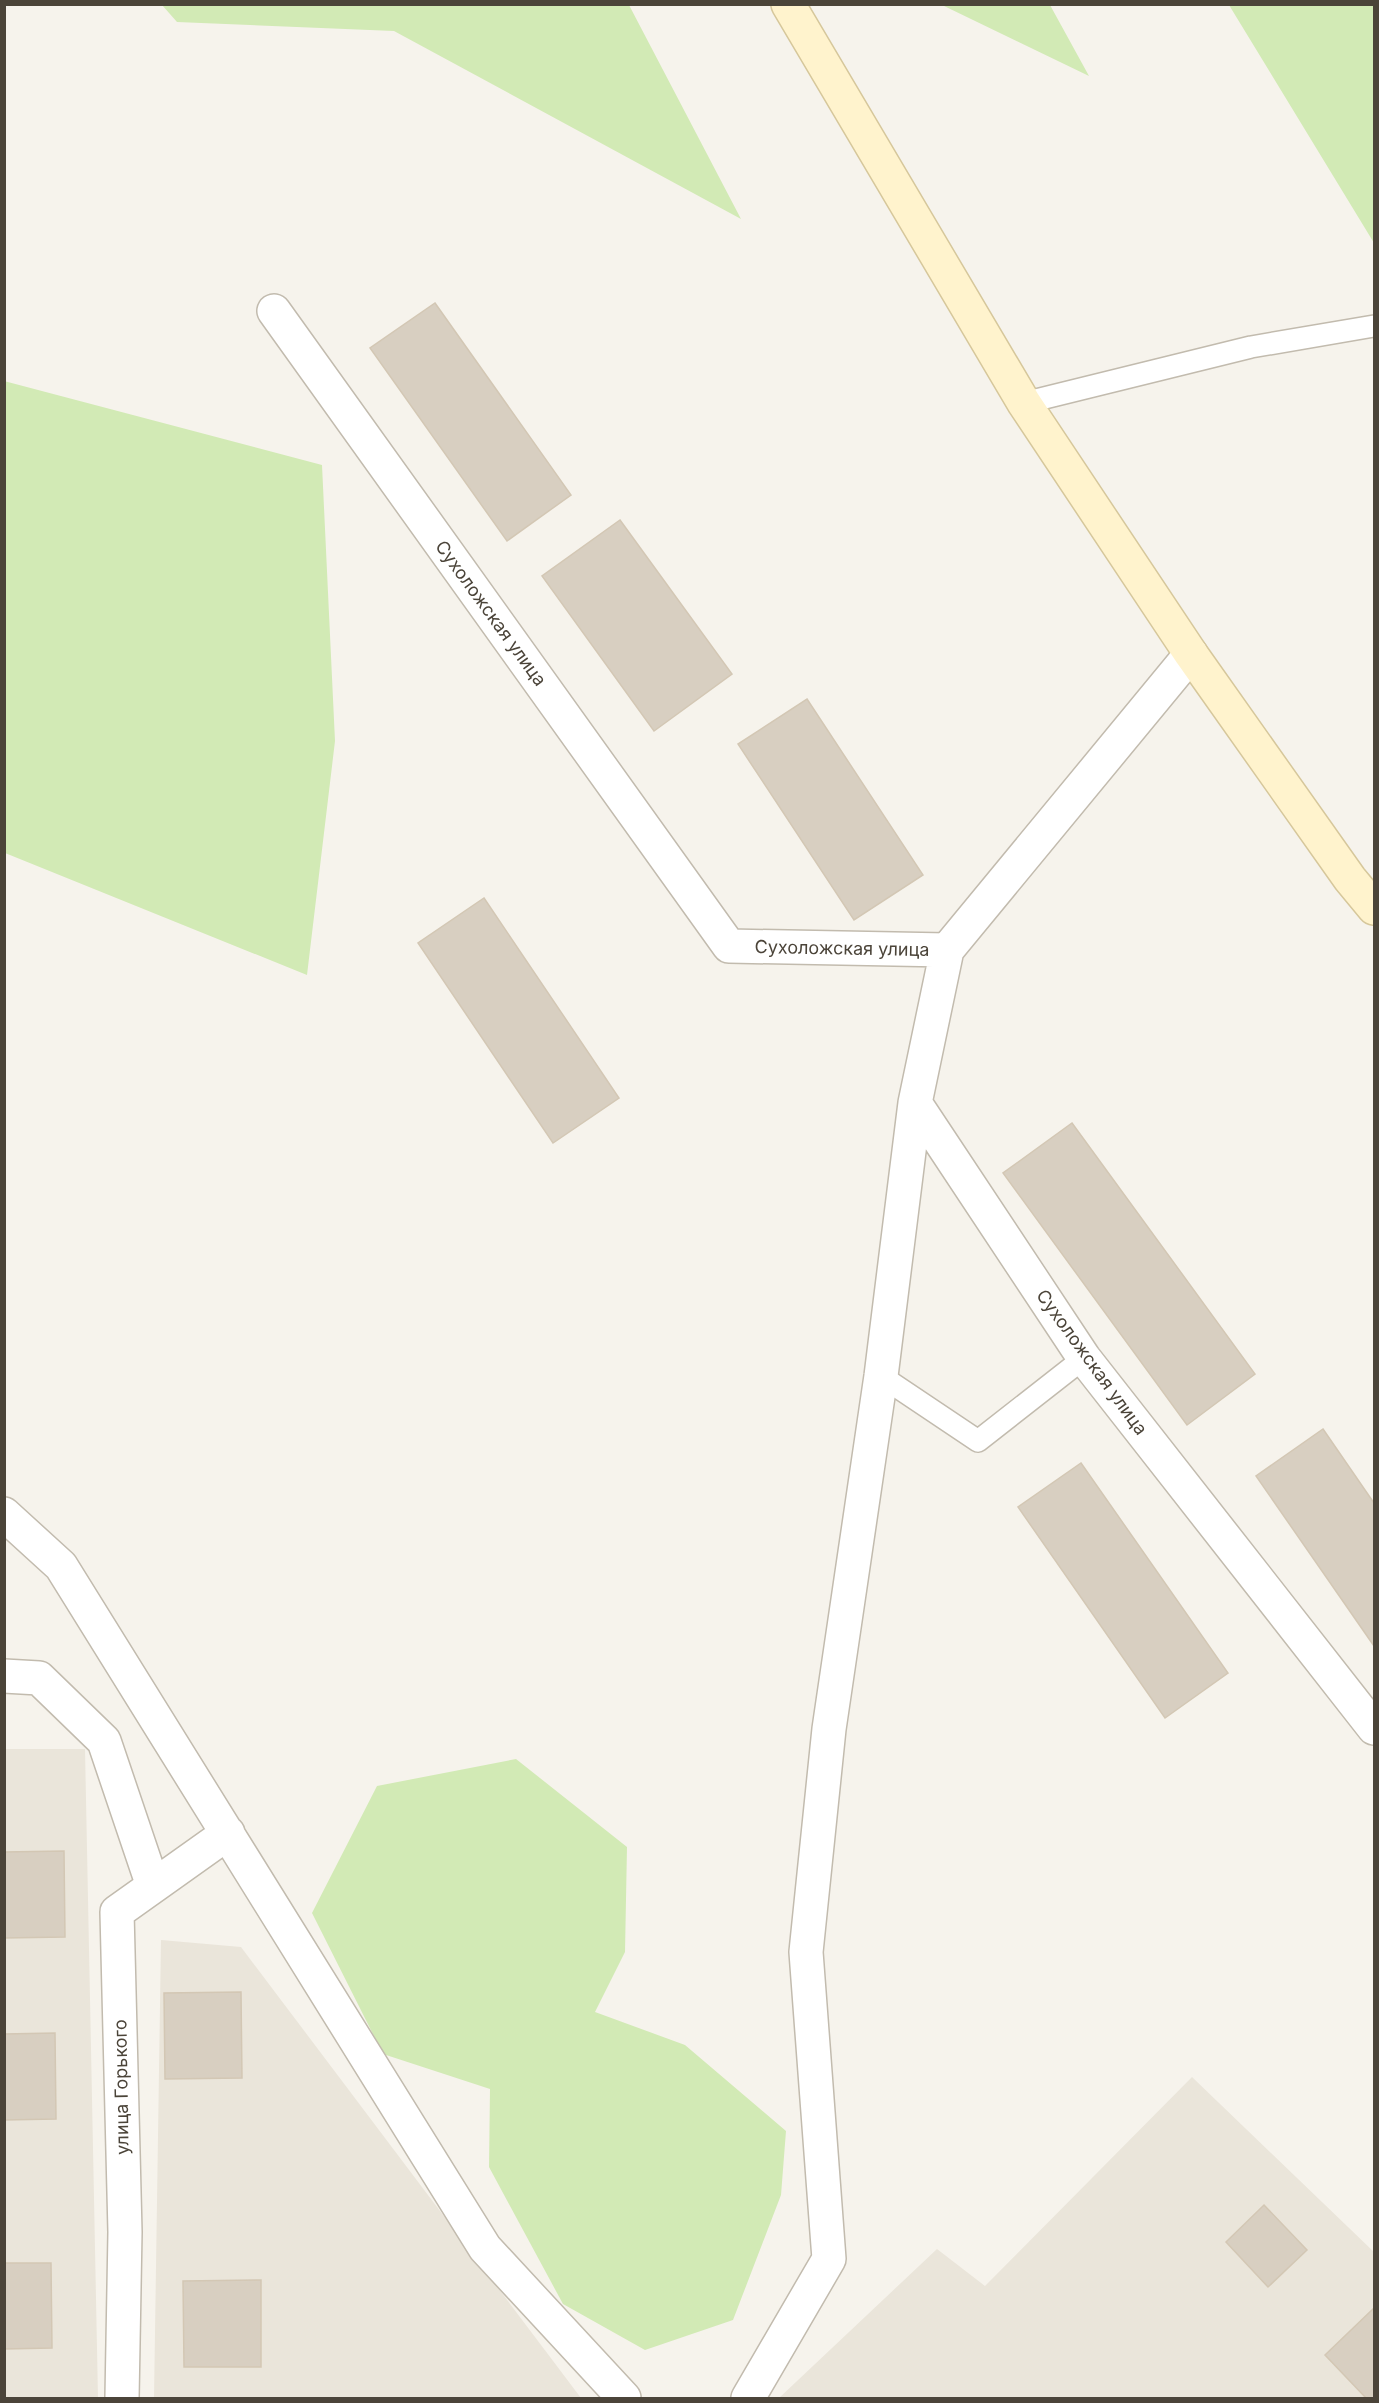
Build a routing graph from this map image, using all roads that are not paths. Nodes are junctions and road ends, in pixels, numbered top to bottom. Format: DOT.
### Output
graph roads {
  1 [pos="788,4"];
  2 [pos="274,310"];
  3 [pos="1374,326"];
  4 [pos="1024,403"];
  5 [pos="1191,654"];
  6 [pos="1374,908"];
  7 [pos="947,950"];
  8 [pos="915,1102"];
  9 [pos="1084,1358"];
  10 [pos="881,1376"];
  11 [pos="4,1514"];
  12 [pos="4,1676"];
  13 [pos="1374,1728"];
  14 [pos="228,1833"];
  15 [pos="153,1886"];
  16 [pos="122,2398"];
  17 [pos="624,2398"];
  18 [pos="748,2398"];
  1 -- 4 [label="main road"];
  2 -- 7 [label="street, Сухоложская улица"];
  3 -- 4 [label="lane"];
  4 -- 5 [label="main road"];
  5 -- 6 [label="main road"];
  5 -- 7 [label="street"];
  7 -- 8 [label="street, Сухоложская улица"];
  8 -- 9 [label="street, Сухоложская улица"];
  8 -- 10 [label="street"];
  9 -- 10 [label="lane"];
  9 -- 13 [label="street, Сухоложская улица"];
  10 -- 18 [label="street"];
  11 -- 14 [label="street"];
  12 -- 15 [label="street"];
  14 -- 15 [label="street, улица Горького"];
  14 -- 17 [label="street"];
  15 -- 16 [label="street, улица Горького"];
}
